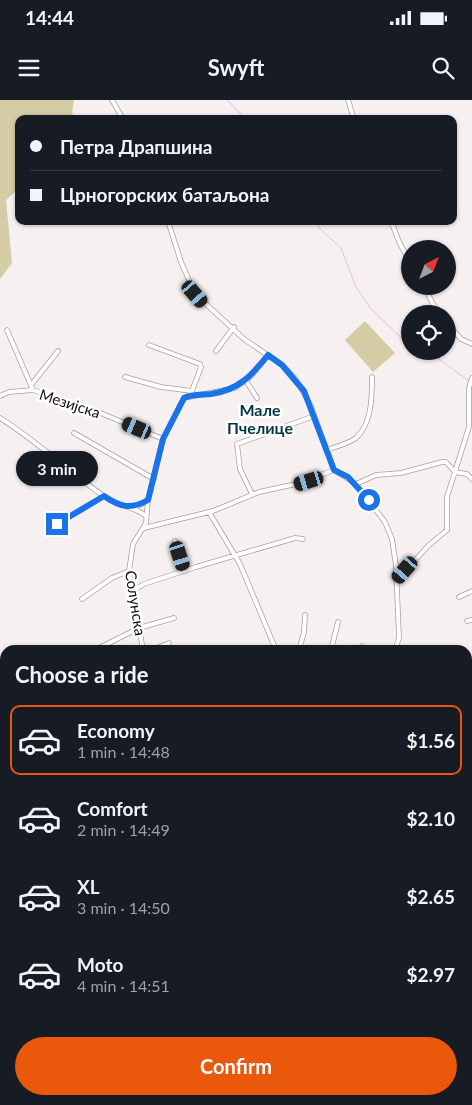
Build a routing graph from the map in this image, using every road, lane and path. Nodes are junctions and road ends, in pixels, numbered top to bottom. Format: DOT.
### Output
graph roads {
  1 [pos="112,100"];
  2 [pos="348,100"];
  3 [pos="121,115"];
  4 [pos="353,115"];
  5 [pos="169,225"];
  6 [pos="393,225"];
  7 [pos="401,246"];
  8 [pos="234,327"];
  9 [pos="7,330"];
  10 [pos="456,333"];
  11 [pos="472,344"];
  12 [pos="149,345"];
  13 [pos="58,351"];
  14 [pos="216,351"];
  15 [pos="261,351"];
  16 [pos="268,355"];
  17 [pos="262,363"];
  18 [pos="125,377"];
  19 [pos="372,377"];
  20 [pos="246,381"];
  21 [pos="471,381"];
  22 [pos="31,385"];
  23 [pos="33,390"];
  24 [pos="192,391"];
  25 [pos="0,396"];
  26 [pos="189,396"];
  27 [pos="257,398"];
  28 [pos="314,416"];
  29 [pos="0,418"];
  30 [pos="74,433"];
  31 [pos="163,439"];
  32 [pos="326,450"];
  33 [pos="334,470"];
  34 [pos="455,472"];
  35 [pos="154,479"];
  36 [pos="472,479"];
  37 [pos="356,484"];
  38 [pos="252,494"];
  39 [pos="104,496"];
  40 [pos="148,500"];
  41 [pos="136,507"];
  42 [pos="209,512"];
  43 [pos="146,516"];
  44 [pos="57,524"];
  45 [pos="142,529"];
  46 [pos="303,539"];
  47 [pos="175,541"];
  48 [pos="235,556"];
  49 [pos="396,566"];
  50 [pos="405,570"];
  51 [pos="129,571"];
  52 [pos="185,571"];
  53 [pos="396,581"];
  54 [pos="134,590"];
  55 [pos="472,591"];
  56 [pos="459,597"];
  57 [pos="82,599"];
  58 [pos="305,615"];
  59 [pos="174,618"];
  60 [pos="338,622"];
  61 [pos="139,628"];
  62 [pos="169,643"];
  63 [pos="104,645"];
  64 [pos="143,645"];
  65 [pos="164,645"];
  66 [pos="274,645"];
  67 [pos="300,645"];
  68 [pos="332,645"];
  69 [pos="397,645"];
  1 -- 3 [label="street"];
  2 -- 4 [label="street"];
  5 -- 8 [label="street"];
  6 -- 7 [label="street"];
  8 -- 14 [label="street"];
  8 -- 15 [label="street"];
  9 -- 22 [label="street, Мезијска"];
  10 -- 11 [label="street"];
  12 -- 24 [label="street, Солунска"];
  13 -- 22 [label="street, Мезијска"];
  15 -- 16 [label="street"];
  15 -- 17 [label="street"];
  16 -- 17 [label="street"];
  16 -- 28 [label="street"];
  17 -- 20 [label="street"];
  18 -- 24 [label="street"];
  19 -- 32 [label="street"];
  20 -- 26 [label="street"];
  20 -- 27 [label="street"];
  21 -- 34 [label="street"];
  22 -- 23 [label="street, Мезијска"];
  23 -- 25 [label="street, Мезијска"];
  23 -- 31 [label="street, Мезијска"];
  24 -- 26 [label="street, Солунска"];
  26 -- 31 [label="street, Солунска"];
  28 -- 32 [label="street"];
  28 -- 38 [label="street"];
  29 -- 39 [label="street"];
  30 -- 35 [label="street"];
  31 -- 35 [label="street, Солунска"];
  32 -- 33 [label="street"];
  33 -- 37 [label="street"];
  33 -- 38 [label="street"];
  34 -- 36 [label="street"];
  34 -- 37 [label="street"];
  34 -- 50 [label="street"];
  35 -- 40 [label="street, Солунска"];
  37 -- 49 [label="street"];
  38 -- 42 [label="street"];
  39 -- 41 [label="street"];
  39 -- 44 [label="street"];
  40 -- 41 [label="street"];
  40 -- 43 [label="street, Солунска"];
  41 -- 43 [label="street"];
  42 -- 45 [label="street"];
  42 -- 48 [label="street"];
  43 -- 45 [label="street, Солунска"];
  45 -- 51 [label="street, Солунска"];
  46 -- 48 [label="street"];
  47 -- 52 [label="street"];
  48 -- 52 [label="street"];
  48 -- 66 [label="street"];
  49 -- 50 [label="street"];
  49 -- 53 [label="street"];
  50 -- 53 [label="street"];
  51 -- 54 [label="street, Солунска"];
  51 -- 57 [label="street"];
  52 -- 54 [label="street"];
  53 -- 69 [label="street"];
  54 -- 61 [label="street, Солунска"];
  55 -- 56 [label="street"];
  58 -- 67 [label="street"];
  59 -- 61 [label="street"];
  60 -- 68 [label="street"];
  61 -- 63 [label="street"];
  61 -- 64 [label="street, Солунска"];
  62 -- 65 [label="street"];
}
